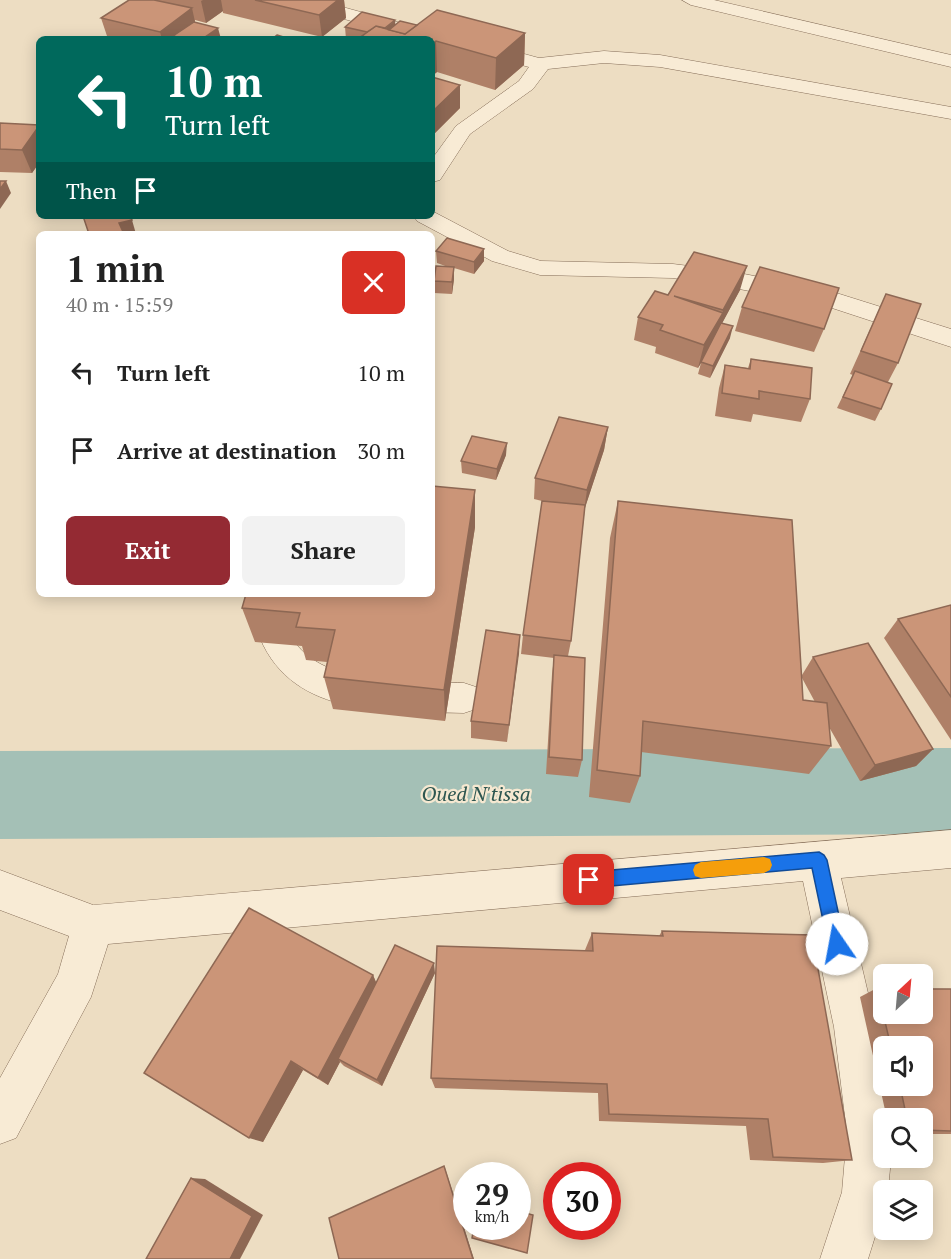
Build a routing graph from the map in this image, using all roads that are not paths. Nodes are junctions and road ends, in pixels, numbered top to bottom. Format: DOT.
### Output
graph roads {
  1 [pos="297,0"];
  2 [pos="691,0"];
  3 [pos="415,32"];
  4 [pos="459,43"];
  5 [pos="951,61"];
  6 [pos="539,64"];
  7 [pos="951,112"];
  8 [pos="435,171"];
  9 [pos="429,219"];
  10 [pos="951,338"];
  11 [pos="266,597"];
  12 [pos="464,698"];
  13 [pos="951,849"];
  14 [pos="819,860"];
  15 [pos="0,891"];
  16 [pos="93,925"];
  17 [pos="0,1122"];
  18 [pos="844,1259"];
  1 -- 3 [label="street"];
  2 -- 5 [label="street"];
  4 -- 6 [label="street"];
  6 -- 7 [label="street"];
  6 -- 8 [label="street"];
  9 -- 10 [label="street"];
  11 -- 12 [label="street"];
  13 -- 14 [label="street"];
  14 -- 16 [label="street"];
  14 -- 18 [label="street"];
  15 -- 16 [label="street"];
  16 -- 17 [label="street"];
}
